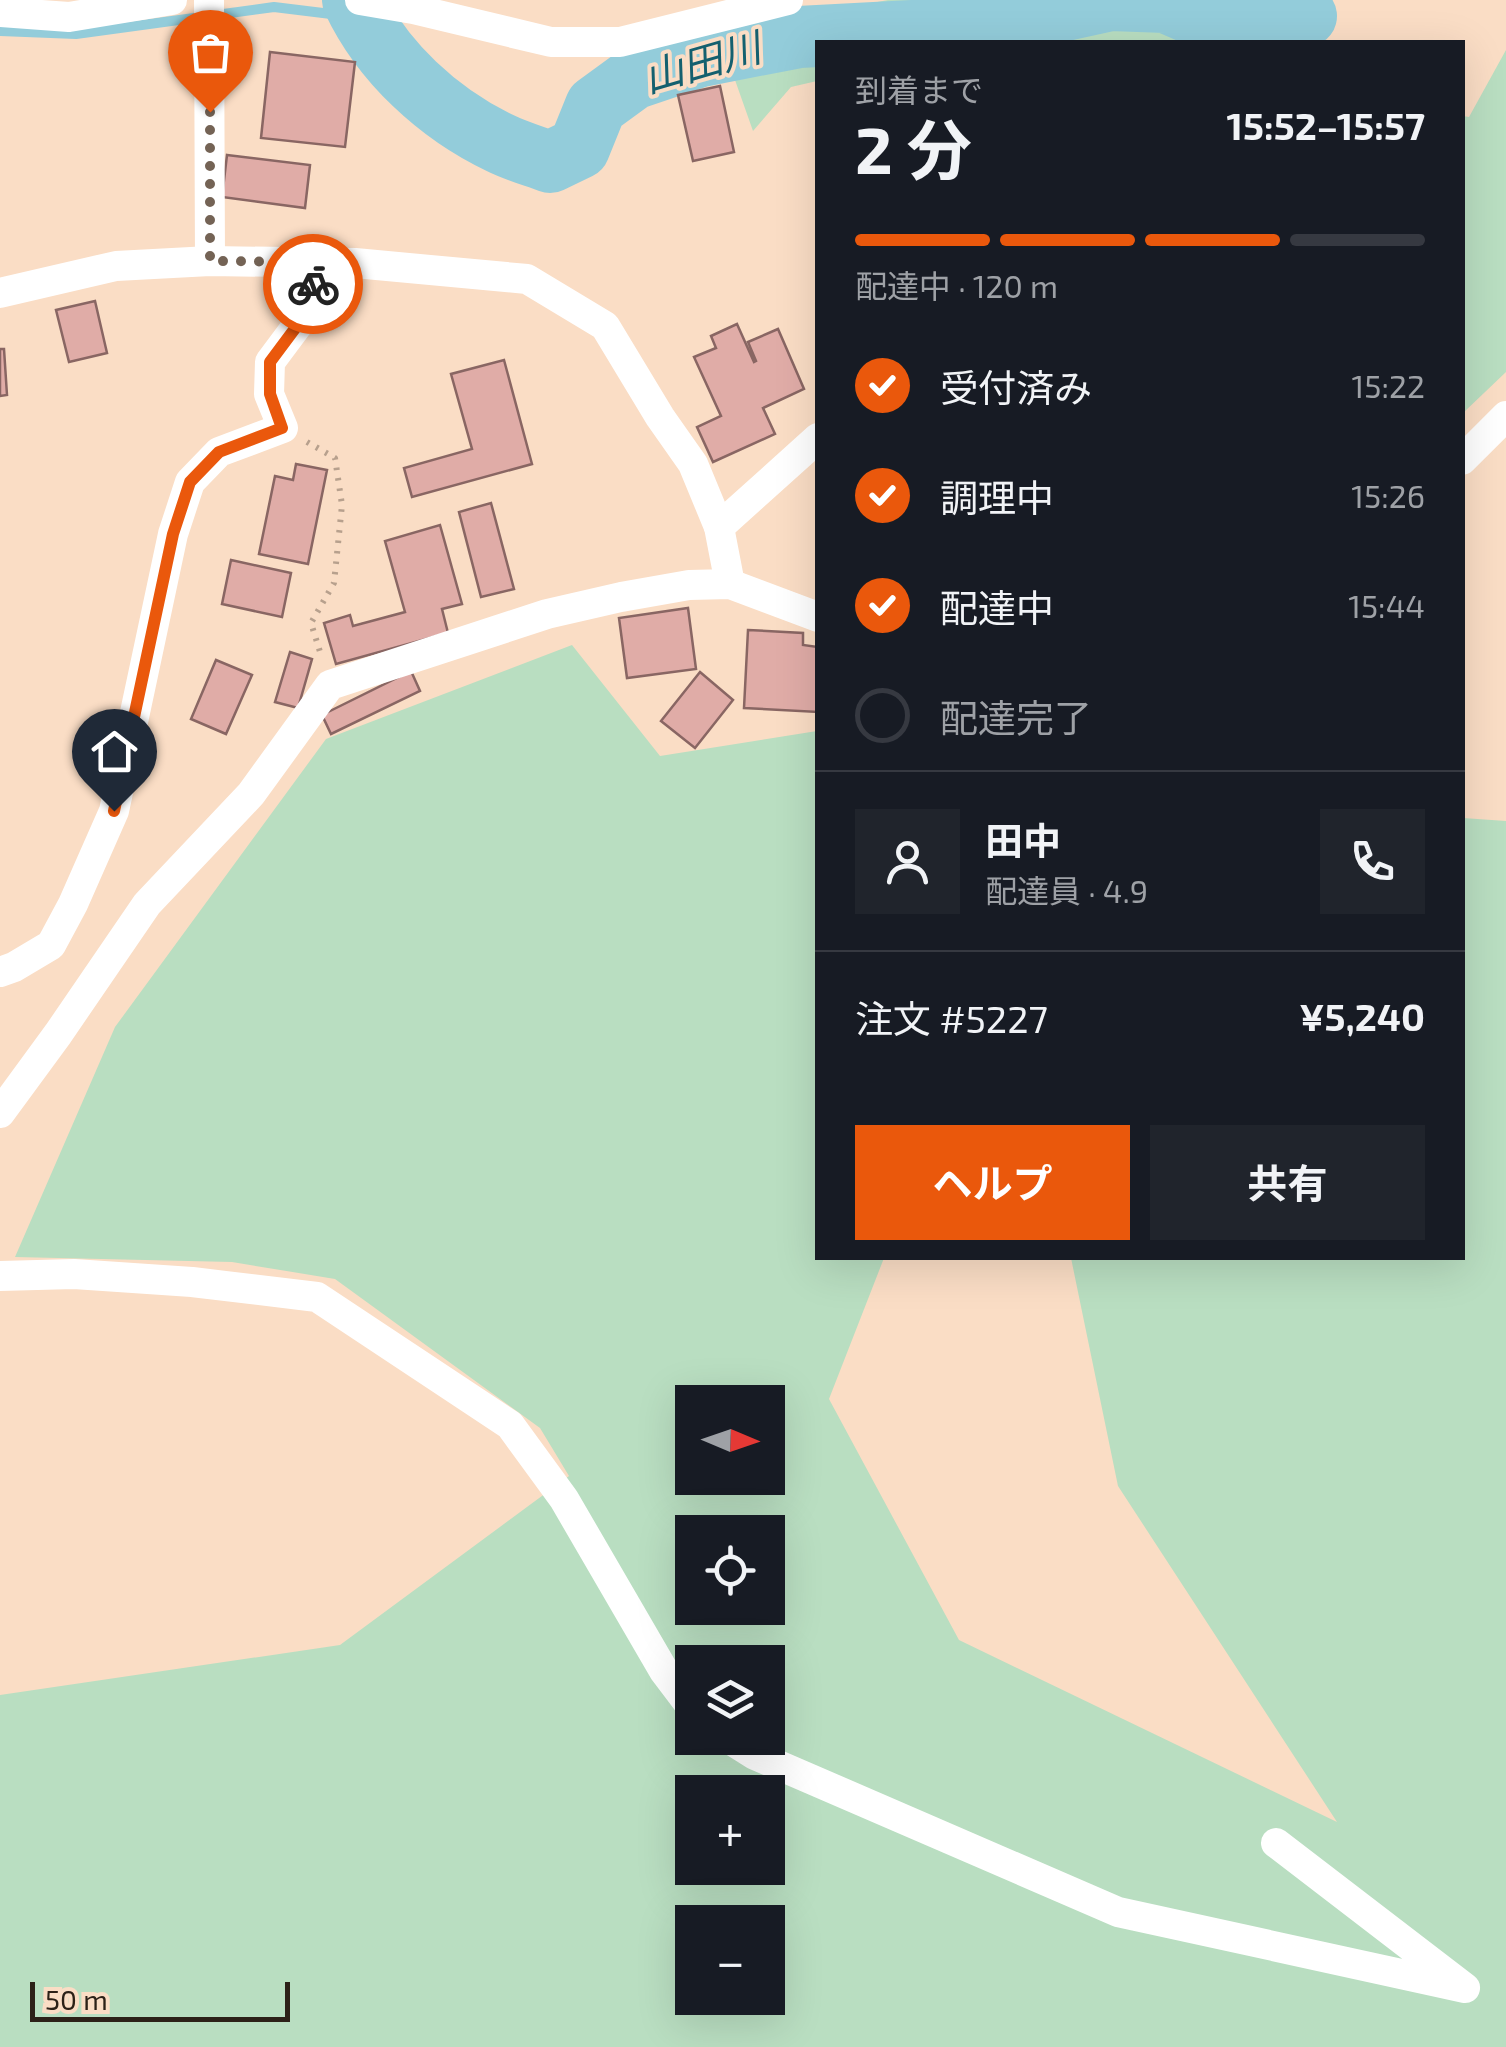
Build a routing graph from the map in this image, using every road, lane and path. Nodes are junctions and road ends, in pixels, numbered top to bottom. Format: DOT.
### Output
graph roads {
  1 [pos="172,0"];
  2 [pos="209,0"];
  3 [pos="360,0"];
  4 [pos="788,0"];
  5 [pos="412,4"];
  6 [pos="0,12"];
  7 [pos="210,261"];
  8 [pos="315,262"];
  9 [pos="0,293"];
  10 [pos="1506,416"];
  11 [pos="282,428"];
  12 [pos="815,441"];
  13 [pos="1465,457"];
  14 [pos="719,527"];
  15 [pos="730,584"];
  16 [pos="815,616"];
  17 [pos="330,685"];
  18 [pos="0,972"];
  19 [pos="0,1112"];
  20 [pos="0,1276"];
  21 [pos="675,1686"];
  22 [pos="755,1755"];
  23 [pos="1276,1843"];
  1 -- 6 [label="street"];
  2 -- 7 [label="street"];
  3 -- 5 [label="street"];
  4 -- 5 [label="street"];
  7 -- 8 [label="street"];
  7 -- 9 [label="street"];
  8 -- 11 [label="street"];
  8 -- 14 [label="street"];
  10 -- 13 [label="street"];
  11 -- 17 [label="path"];
  11 -- 18 [label="street"];
  12 -- 14 [label="street"];
  14 -- 15 [label="street"];
  15 -- 16 [label="street"];
  15 -- 17 [label="street"];
  17 -- 19 [label="street"];
  20 -- 21 [label="street"];
  22 -- 23 [label="street"];
}
